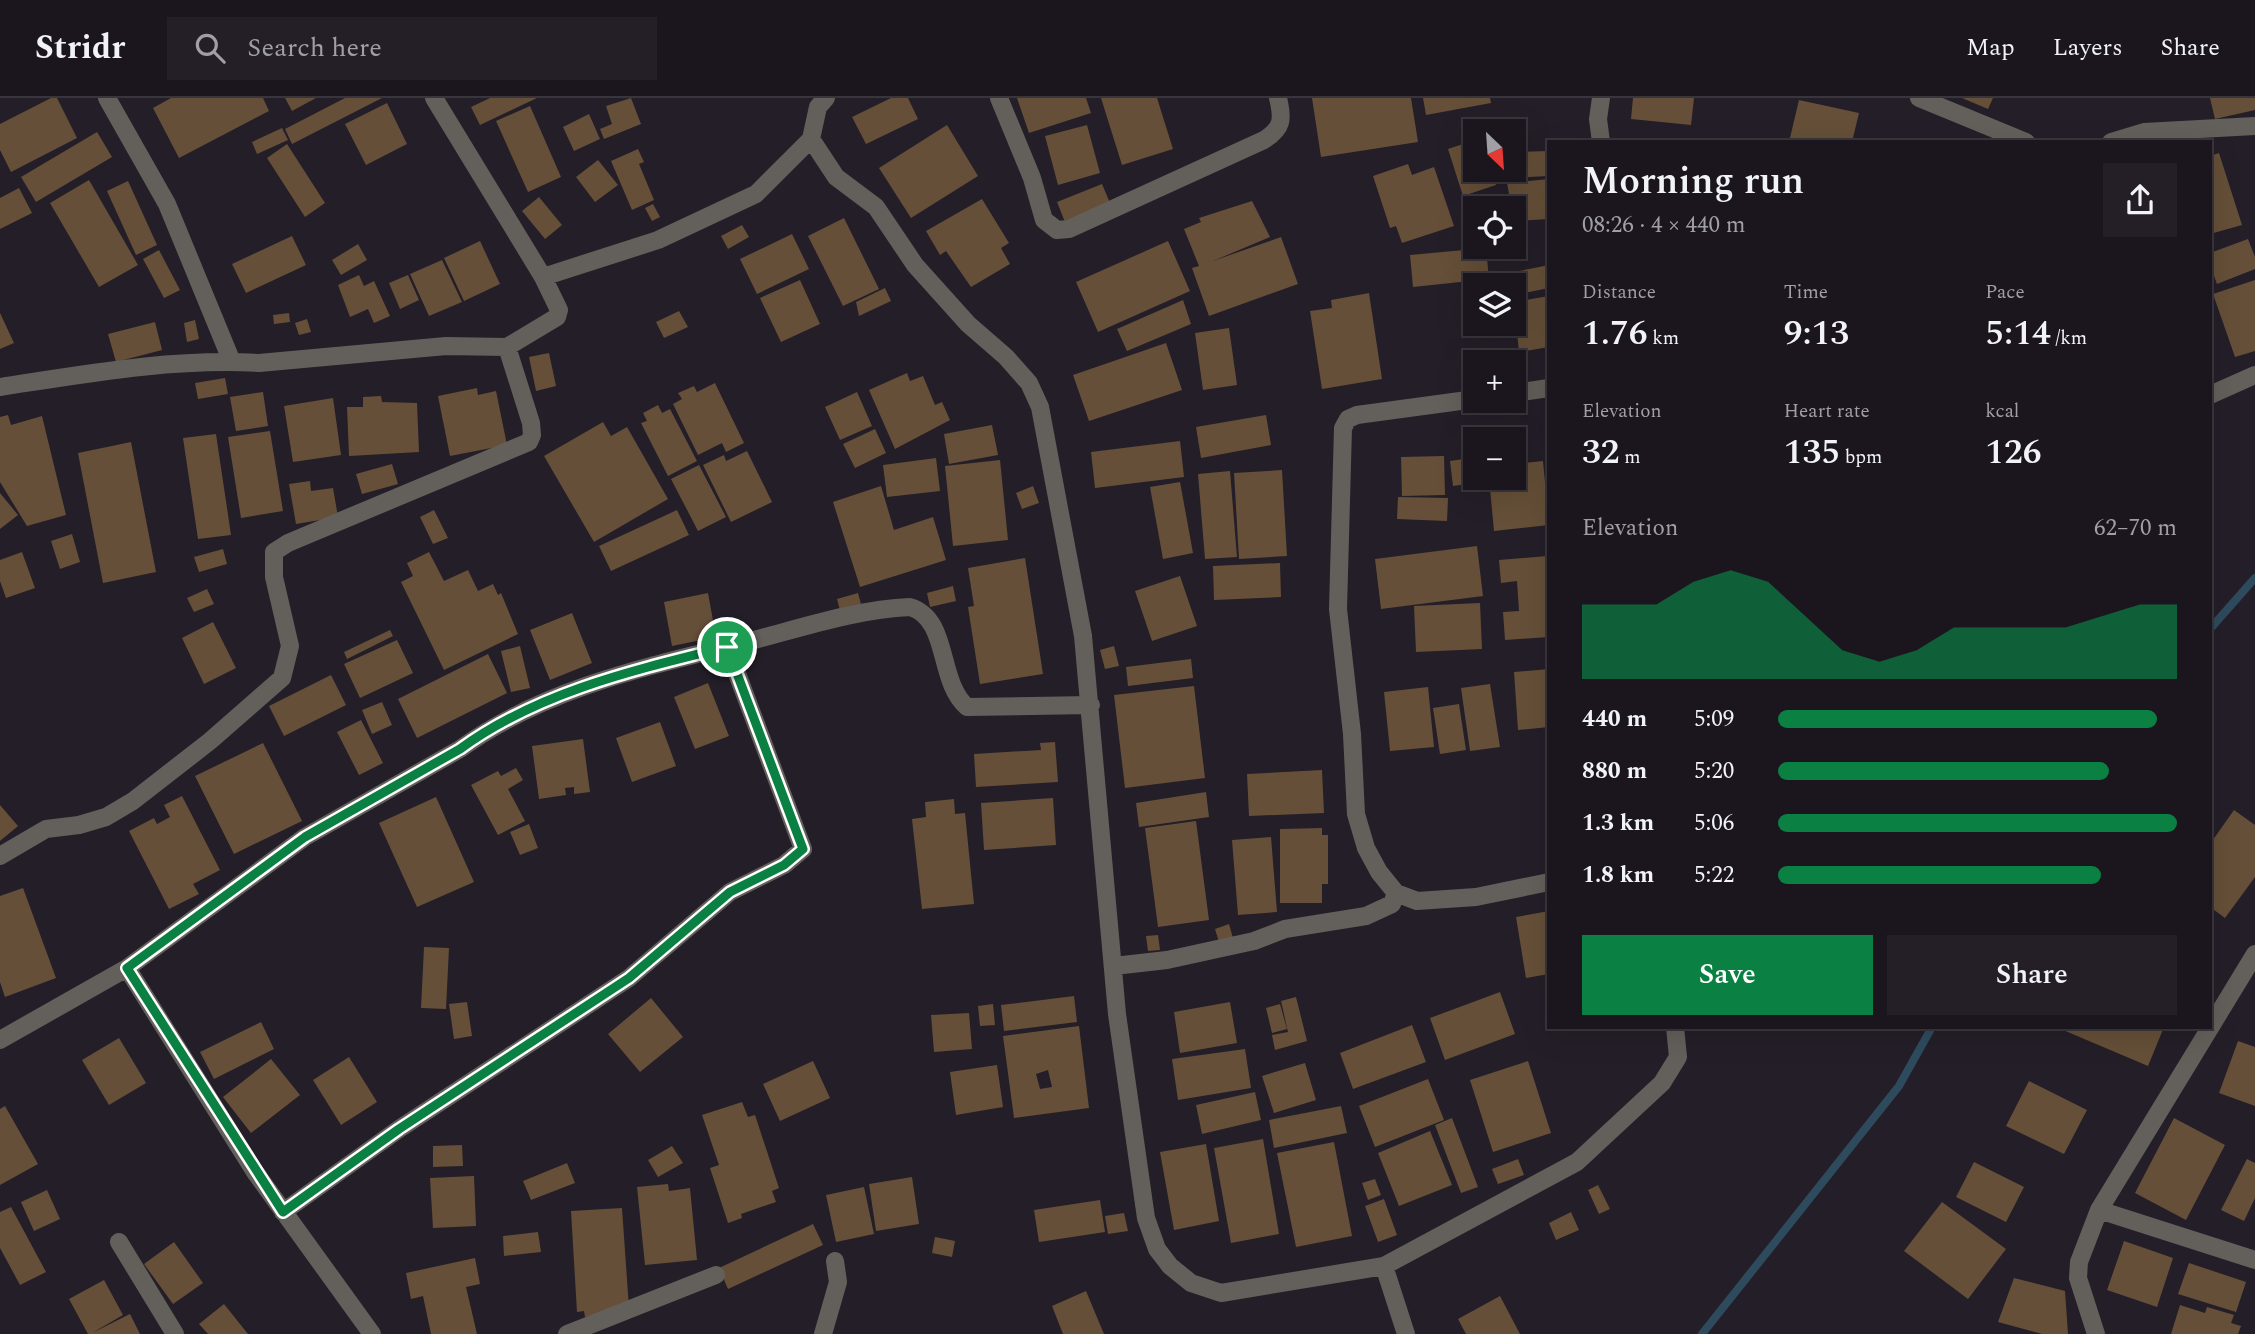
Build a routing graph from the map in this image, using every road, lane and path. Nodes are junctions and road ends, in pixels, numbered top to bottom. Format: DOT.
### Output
graph roads {
  1 [pos="107,98"];
  2 [pos="434,98"];
  3 [pos="826,98"];
  4 [pos="999,98"];
  5 [pos="1278,98"];
  6 [pos="1601,98"];
  7 [pos="1919,98"];
  8 [pos="2255,126"];
  9 [pos="811,139"];
  10 [pos="1601,140"];
  11 [pos="2021,140"];
  12 [pos="2118,140"];
  13 [pos="543,277"];
  14 [pos="507,347"];
  15 [pos="232,362"];
  16 [pos="2255,375"];
  17 [pos="0,387"];
  18 [pos="1547,388"];
  19 [pos="1526,391"];
  20 [pos="2212,394"];
  21 [pos="1463,400"];
  22 [pos="727,647"];
  23 [pos="1091,705"];
  24 [pos="0,856"];
  25 [pos="1547,882"];
  26 [pos="1395,893"];
  27 [pos="2255,954"];
  28 [pos="1114,966"];
  29 [pos="127,968"];
  30 [pos="2212,1025"];
  31 [pos="1675,1029"];
  32 [pos="2209,1029"];
  33 [pos="0,1040"];
  34 [pos="2099,1210"];
  35 [pos="283,1212"];
  36 [pos="119,1242"];
  37 [pos="2255,1260"];
  38 [pos="835,1261"];
  39 [pos="1384,1266"];
  40 [pos="716,1275"];
  41 [pos="175,1334"];
  42 [pos="372,1334"];
  43 [pos="566,1334"];
  44 [pos="823,1334"];
  45 [pos="1406,1334"];
  46 [pos="2096,1334"];
  1 -- 15 [label="street"];
  2 -- 13 [label="street"];
  3 -- 9 [label="street"];
  4 -- 5 [label="street"];
  6 -- 10 [label="street"];
  7 -- 11 [label="street"];
  8 -- 12 [label="street"];
  9 -- 13 [label="street"];
  9 -- 23 [label="street"];
  13 -- 14 [label="street"];
  14 -- 15 [label="street"];
  14 -- 24 [label="street"];
  15 -- 17 [label="street"];
  16 -- 20 [label="street"];
  18 -- 19 [label="street"];
  21 -- 26 [label="street"];
  22 -- 23 [label="street"];
  22 -- 29 [label="street"];
  22 -- 35 [label="street"];
  23 -- 28 [label="street"];
  25 -- 26 [label="street"];
  26 -- 28 [label="street"];
  27 -- 30 [label="street"];
  28 -- 39 [label="street"];
  29 -- 33 [label="street"];
  29 -- 35 [label="street"];
  31 -- 39 [label="street"];
  32 -- 34 [label="street"];
  34 -- 37 [label="street"];
  34 -- 46 [label="street"];
  35 -- 42 [label="street"];
  36 -- 41 [label="street"];
  38 -- 44 [label="street"];
  39 -- 45 [label="street"];
  40 -- 43 [label="street"];
}
